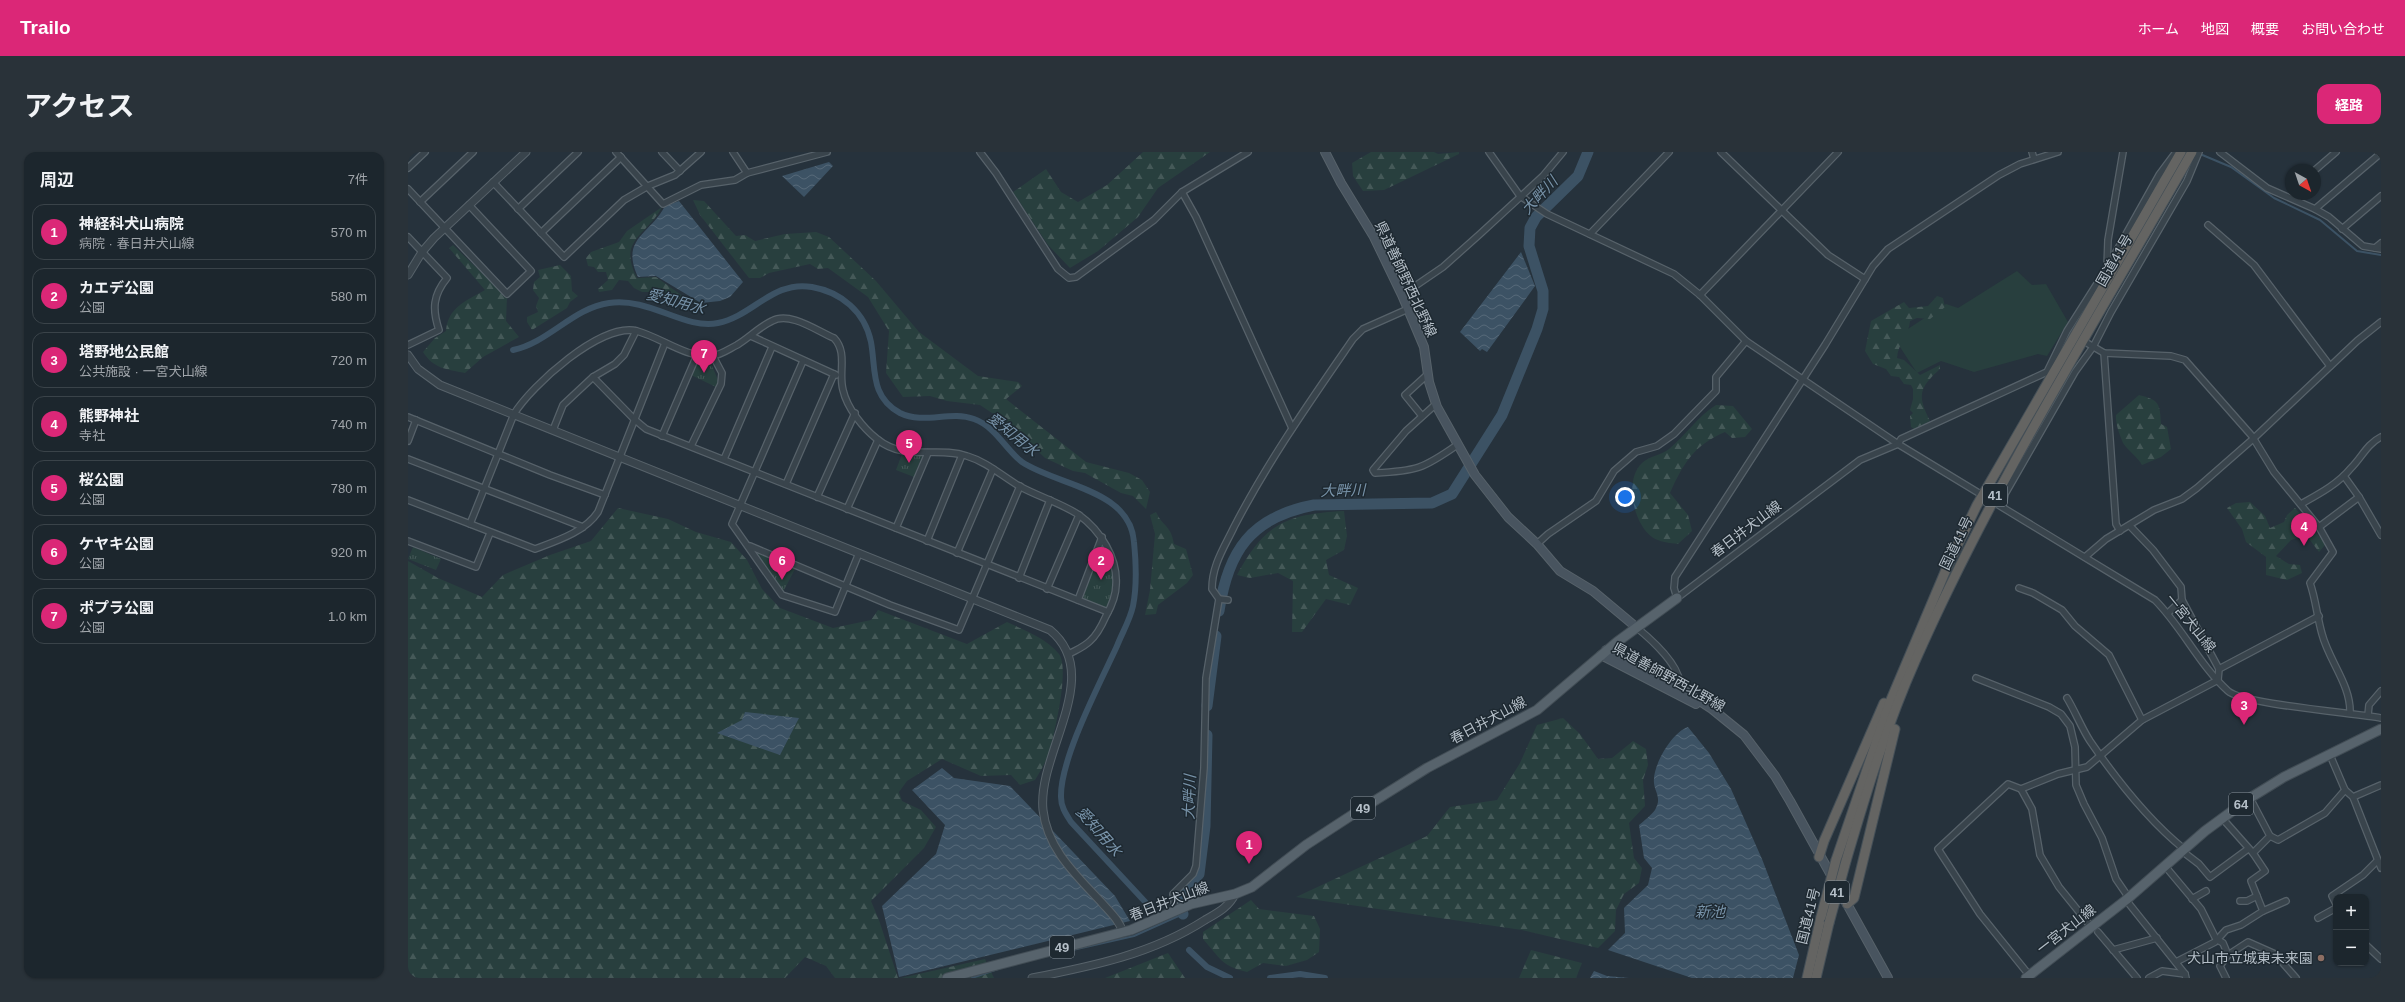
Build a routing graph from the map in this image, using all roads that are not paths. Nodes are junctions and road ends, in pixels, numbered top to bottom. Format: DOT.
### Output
graph roads {
  1 [pos="425,152"];
  2 [pos="473,152"];
  3 [pos="524,152"];
  4 [pos="578,152"];
  5 [pos="616,152"];
  6 [pos="662,152"];
  7 [pos="701,152"];
  8 [pos="733,152"];
  9 [pos="827,152"];
  10 [pos="980,152"];
  11 [pos="1248,152"];
  12 [pos="1326,152"];
  13 [pos="1489,152"];
  14 [pos="1563,152"];
  15 [pos="1669,152"];
  16 [pos="1721,152"];
  17 [pos="1838,152"];
  18 [pos="2032,152"];
  19 [pos="2058,152"];
  20 [pos="2124,152"];
  21 [pos="2192,152"];
  22 [pos="2199,152"];
  23 [pos="2220,152"];
  24 [pos="2336,152"];
  25 [pos="2177,153"];
  26 [pos="2381,153"];
  27 [pos="621,157"];
  28 [pos="2034,159"];
  29 [pos="2321,165"];
  30 [pos="408,168"];
  31 [pos="680,171"];
  32 [pos="747,173"];
  33 [pos="493,182"];
  34 [pos="648,186"];
  35 [pos="408,189"];
  36 [pos="1182,192"];
  37 [pos="2285,195"];
  38 [pos="1520,196"];
  39 [pos="2381,196"];
  40 [pos="2297,200"];
  41 [pos="420,202"];
  42 [pos="469,205"];
  43 [pos="2315,208"];
  44 [pos="518,209"];
  45 [pos="1781,210"];
  46 [pos="2208,225"];
  47 [pos="444,228"];
  48 [pos="2342,229"];
  49 [pos="541,233"];
  50 [pos="1590,234"];
  51 [pos="408,237"];
  52 [pos="2381,243"];
  53 [pos="2378,249"];
  54 [pos="422,252"];
  55 [pos="2107,268"];
  56 [pos="408,275"];
  57 [pos="1865,279"];
  58 [pos="1402,295"];
  59 [pos="1700,295"];
  60 [pos="1408,309"];
  61 [pos="2381,322"];
  62 [pos="636,331"];
  63 [pos="2067,331"];
  64 [pos="2072,334"];
  65 [pos="751,336"];
  66 [pos="1746,341"];
  67 [pos="665,342"];
  68 [pos="2087,343"];
  69 [pos="408,345"];
  70 [pos="772,347"];
  71 [pos="2093,347"];
  72 [pos="2104,353"];
  73 [pos="408,355"];
  74 [pos="696,355"];
  75 [pos="713,356"];
  76 [pos="803,361"];
  77 [pos="2330,366"];
  78 [pos="834,374"];
  79 [pos="1428,374"];
  80 [pos="593,377"];
  81 [pos="841,377"];
  82 [pos="1802,379"];
  83 [pos="1436,404"];
  84 [pos="855,413"];
  85 [pos="514,414"];
  86 [pos="1422,416"];
  87 [pos="408,417"];
  88 [pos="634,419"];
  89 [pos="416,420"];
  90 [pos="1292,428"];
  91 [pos="553,430"];
  92 [pos="662,436"];
  93 [pos="2381,436"];
  94 [pos="2253,439"];
  95 [pos="878,440"];
  96 [pos="408,441"];
  97 [pos="1898,444"];
  98 [pos="1457,445"];
  99 [pos="691,446"];
  100 [pos="498,452"];
  101 [pos="928,453"];
  102 [pos="962,454"];
  103 [pos="620,456"];
  104 [pos="408,458"];
  105 [pos="724,459"];
  106 [pos="993,469"];
  107 [pos="755,472"];
  108 [pos="2344,476"];
  109 [pos="786,484"];
  110 [pos="1020,486"];
  111 [pos="484,489"];
  112 [pos="1984,494"];
  113 [pos="605,495"];
  114 [pos="817,497"];
  115 [pos="2359,497"];
  116 [pos="408,500"];
  117 [pos="1050,500"];
  118 [pos="1993,500"];
  119 [pos="2301,504"];
  120 [pos="740,505"];
  121 [pos="2003,506"];
  122 [pos="847,509"];
  123 [pos="1079,515"];
  124 [pos="470,524"];
  125 [pos="2130,526"];
  126 [pos="2319,526"];
  127 [pos="583,527"];
  128 [pos="896,528"];
  129 [pos="2120,531"];
  130 [pos="490,534"];
  131 [pos="2381,535"];
  132 [pos="1102,537"];
  133 [pos="408,541"];
  134 [pos="926,541"];
  135 [pos="1537,544"];
  136 [pos="749,546"];
  137 [pos="859,553"];
  138 [pos="958,553"];
  139 [pos="2085,557"];
  140 [pos="1948,565"];
  141 [pos="988,566"];
  142 [pos="1019,578"];
  143 [pos="845,586"];
  144 [pos="2019,588"];
  145 [pos="1047,589"];
  146 [pos="1677,598"];
  147 [pos="974,599"];
  148 [pos="1219,599"];
  149 [pos="1078,600"];
  150 [pos="1228,600"];
  151 [pos="2182,600"];
  152 [pos="1108,612"];
  153 [pos="2168,613"];
  154 [pos="2319,616"];
  155 [pos="1636,627"];
  156 [pos="1604,653"];
  157 [pos="1069,654"];
  158 [pos="1916,659"];
  159 [pos="2218,669"];
  160 [pos="1976,678"];
  161 [pos="2218,680"];
  162 [pos="1680,688"];
  163 [pos="2381,691"];
  164 [pos="2067,698"];
  165 [pos="2350,713"];
  166 [pos="2368,715"];
  167 [pos="2381,718"];
  168 [pos="2142,720"];
  169 [pos="2381,729"];
  170 [pos="1744,735"];
  171 [pos="2330,755"];
  172 [pos="2102,756"];
  173 [pos="2075,770"];
  174 [pos="2381,785"];
  175 [pos="2021,789"];
  176 [pos="2346,790"];
  177 [pos="2353,797"];
  178 [pos="2250,798"];
  179 [pos="2222,818"];
  180 [pos="2270,836"];
  181 [pos="2248,849"];
  182 [pos="2183,850"];
  183 [pos="2253,853"];
  184 [pos="1819,857"];
  185 [pos="1841,861"];
  186 [pos="2377,861"];
  187 [pos="2165,866"];
  188 [pos="2381,868"];
  189 [pos="2206,891"];
  190 [pos="1235,894"];
  191 [pos="2335,894"];
  192 [pos="2257,896"];
  193 [pos="2128,899"];
  194 [pos="2192,899"];
  195 [pos="2240,900"];
  196 [pos="2286,901"];
  197 [pos="1847,904"];
  198 [pos="1175,910"];
  199 [pos="2333,910"];
  200 [pos="2263,911"];
  201 [pos="2318,918"];
  202 [pos="1825,920"];
  203 [pos="2095,930"];
  204 [pos="1123,933"];
  205 [pos="2157,938"];
  206 [pos="2216,939"];
  207 [pos="2369,948"];
  208 [pos="2113,950"];
  209 [pos="2228,955"];
  210 [pos="2381,959"];
  211 [pos="2176,962"];
  212 [pos="2186,976"];
  213 [pos="2027,977"];
  214 [pos="947,978"];
  215 [pos="1032,978"];
  216 [pos="1807,978"];
  217 [pos="1816,978"];
  218 [pos="1888,978"];
  219 [pos="2137,978"];
  220 [pos="2149,978"];
  221 [pos="2226,978"];
  222 [pos="2296,978"];
  1 -- 30 [label="street"];
  2 -- 41 [label="street"];
  3 -- 33 [label="street"];
  4 -- 44 [label="street"];
  5 -- 27 [label="street"];
  6 -- 31 [label="street"];
  7 -- 31 [label="street"];
  8 -- 32 [label="street"];
  9 -- 32 [label="street"];
  10 -- 36 [label="street"];
  11 -- 36 [label="street"];
  12 -- 58 [label="main road, 県道善師野西北野線"];
  13 -- 38 [label="street"];
  14 -- 38 [label="street"];
  15 -- 50 [label="street"];
  16 -- 45 [label="street"];
  17 -- 45 [label="street"];
  18 -- 28 [label="street"];
  19 -- 28 [label="street"];
  20 -- 55 [label="street"];
  21 -- 118 [label="highway, 国道41号 / 41"];
  22 -- 71 [label="street"];
  23 -- 37 [label="street"];
  24 -- 29 [label="street"];
  25 -- 55 [label="street, 春日井犬山線"];
  25 -- 112 [label="highway, 国道41号 / 41"];
  26 -- 43 [label="street"];
  27 -- 34 [label="street"];
  27 -- 49 [label="street"];
  28 -- 57 [label="street"];
  31 -- 34 [label="street"];
  32 -- 34 [label="street"];
  33 -- 42 [label="street"];
  33 -- 44 [label="street"];
  34 -- 49 [label="street"];
  35 -- 41 [label="street"];
  36 -- 90 [label="street"];
  38 -- 50 [label="street"];
  38 -- 58 [label="street"];
  39 -- 48 [label="street"];
  40 -- 43 [label="street"];
  41 -- 47 [label="street"];
  42 -- 47 [label="street"];
  42 -- 47 [label="street"];
  43 -- 48 [label="street"];
  44 -- 49 [label="street"];
  45 -- 57 [label="street"];
  45 -- 59 [label="street"];
  46 -- 77 [label="street"];
  47 -- 54 [label="street"];
  48 -- 53 [label="street"];
  50 -- 59 [label="street"];
  51 -- 54 [label="street"];
  52 -- 53 [label="street"];
  54 -- 56 [label="street"];
  54 -- 69 [label="street"];
  55 -- 63 [label="street, 春日井犬山線"];
  57 -- 82 [label="street"];
  58 -- 60 [label="main road, 県道善師野西北野線"];
  59 -- 66 [label="street"];
  60 -- 79 [label="main road, 県道善師野西北野線"];
  60 -- 90 [label="street"];
  61 -- 77 [label="street"];
  62 -- 67 [label="street"];
  62 -- 80 [label="street"];
  62 -- 85 [label="street"];
  63 -- 64 [label="street"];
  63 -- 97 [label="street, 春日井犬山線"];
  65 -- 70 [label="street"];
  65 -- 75 [label="street"];
  65 -- 81 [label="street"];
  66 -- 82 [label="street"];
  66 -- 135 [label="street"];
  67 -- 74 [label="street"];
  67 -- 88 [label="street"];
  68 -- 71 [label="street"];
  70 -- 76 [label="street"];
  70 -- 105 [label="street"];
  71 -- 72 [label="street"];
  71 -- 121 [label="street"];
  72 -- 94 [label="street"];
  72 -- 129 [label="street"];
  73 -- 85 [label="street"];
  74 -- 75 [label="street"];
  74 -- 92 [label="street"];
  75 -- 99 [label="street"];
  76 -- 78 [label="street"];
  76 -- 107 [label="street"];
  77 -- 94 [label="street"];
  78 -- 81 [label="street"];
  78 -- 109 [label="street"];
  79 -- 83 [label="main road, 県道善師野西北野線"];
  79 -- 86 [label="street"];
  80 -- 88 [label="street"];
  80 -- 91 [label="street"];
  81 -- 84 [label="street"];
  82 -- 97 [label="street"];
  82 -- 146 [label="street"];
  83 -- 86 [label="street"];
  83 -- 98 [label="main road, 県道善師野西北野線"];
  84 -- 95 [label="street"];
  84 -- 114 [label="street"];
  85 -- 91 [label="street"];
  85 -- 100 [label="street"];
  86 -- 98 [label="street"];
  87 -- 89 [label="street"];
  88 -- 92 [label="street"];
  88 -- 103 [label="street"];
  89 -- 96 [label="street"];
  89 -- 100 [label="street"];
  90 -- 148 [label="street"];
  91 -- 103 [label="street"];
  92 -- 99 [label="street"];
  93 -- 108 [label="street"];
  94 -- 119 [label="street"];
  94 -- 125 [label="street"];
  95 -- 101 [label="street"];
  95 -- 122 [label="street"];
  97 -- 112 [label="street"];
  97 -- 146 [label="street, 春日井犬山線 / 49"];
  98 -- 135 [label="main road, 県道善師野西北野線"];
  99 -- 105 [label="street"];
  100 -- 111 [label="street"];
  100 -- 113 [label="street"];
  101 -- 102 [label="street"];
  101 -- 128 [label="street"];
  102 -- 106 [label="street"];
  102 -- 134 [label="street"];
  103 -- 113 [label="street"];
  103 -- 120 [label="street"];
  104 -- 111 [label="street"];
  105 -- 107 [label="street"];
  106 -- 110 [label="street"];
  106 -- 138 [label="street"];
  107 -- 109 [label="street"];
  107 -- 120 [label="street"];
  108 -- 115 [label="street"];
  108 -- 119 [label="street"];
  109 -- 114 [label="street"];
  110 -- 117 [label="street"];
  110 -- 141 [label="street"];
  111 -- 124 [label="street"];
  111 -- 127 [label="street"];
  112 -- 118 [label="street"];
  112 -- 140 [label="highway, 国道41号 / 41"];
  113 -- 127 [label="street"];
  114 -- 122 [label="street"];
  115 -- 126 [label="street"];
  115 -- 131 [label="street"];
  116 -- 124 [label="street"];
  117 -- 123 [label="street"];
  117 -- 142 [label="street"];
  118 -- 121 [label="street, 一宮犬山線"];
  118 -- 158 [label="highway, 国道41号 / 41"];
  119 -- 126 [label="street"];
  120 -- 136 [label="street"];
  120 -- 137 [label="street"];
  121 -- 139 [label="street, 一宮犬山線"];
  122 -- 128 [label="street"];
  123 -- 132 [label="street"];
  123 -- 145 [label="street"];
  124 -- 130 [label="street"];
  125 -- 129 [label="street"];
  125 -- 151 [label="street"];
  126 -- 154 [label="street"];
  127 -- 130 [label="street"];
  128 -- 134 [label="street"];
  129 -- 139 [label="street"];
  130 -- 133 [label="street"];
  132 -- 149 [label="street"];
  132 -- 152 [label="street"];
  134 -- 138 [label="street"];
  135 -- 155 [label="main road, 県道善師野西北野線"];
  136 -- 143 [label="street"];
  136 -- 143 [label="street"];
  137 -- 143 [label="street"];
  137 -- 147 [label="street"];
  138 -- 141 [label="street"];
  139 -- 153 [label="street, 一宮犬山線"];
  140 -- 184 [label="highway"];
  140 -- 185 [label="highway, 国道41号 / 41"];
  141 -- 142 [label="street"];
  141 -- 147 [label="street"];
  142 -- 145 [label="street"];
  143 -- 147 [label="street"];
  144 -- 168 [label="street"];
  145 -- 149 [label="street"];
  146 -- 155 [label="main road, 春日井犬山線 / 49"];
  147 -- 157 [label="street"];
  148 -- 150 [label="street"];
  148 -- 198 [label="street"];
  149 -- 152 [label="street"];
  151 -- 153 [label="street"];
  151 -- 159 [label="street"];
  152 -- 157 [label="street"];
  153 -- 161 [label="street, 一宮犬山線"];
  154 -- 159 [label="street"];
  154 -- 165 [label="street"];
  155 -- 156 [label="main road, 春日井犬山線 / 49"];
  155 -- 162 [label="street, 県道善師野西北野線"];
  156 -- 162 [label="main road, 県道善師野西北野線"];
  156 -- 170 [label="main road, 県道善師野西北野線"];
  156 -- 190 [label="main road, 春日井犬山線 / 49"];
  157 -- 204 [label="street"];
  158 -- 185 [label="highway, 国道41号 / 41"];
  158 -- 197 [label="highway"];
  159 -- 161 [label="street"];
  160 -- 173 [label="street"];
  161 -- 165 [label="street, 一宮犬山線"];
  161 -- 168 [label="street"];
  162 -- 170 [label="main road, 県道善師野西北野線"];
  163 -- 166 [label="street"];
  164 -- 172 [label="street"];
  165 -- 166 [label="street, 一宮犬山線"];
  166 -- 167 [label="street, 一宮犬山線"];
  168 -- 172 [label="street"];
  169 -- 171 [label="main road, 一宮犬山線 / 64"];
  170 -- 184 [label="main road, 県道善師野西北野線"];
  171 -- 176 [label="street"];
  171 -- 178 [label="main road, 一宮犬山線 / 64"];
  172 -- 173 [label="street"];
  172 -- 182 [label="street"];
  173 -- 175 [label="street"];
  173 -- 193 [label="street"];
  174 -- 177 [label="street"];
  175 -- 203 [label="street"];
  175 -- 213 [label="street"];
  176 -- 177 [label="street"];
  176 -- 180 [label="street"];
  177 -- 186 [label="street"];
  178 -- 179 [label="main road, 一宮犬山線 / 64"];
  178 -- 180 [label="street"];
  179 -- 181 [label="street"];
  179 -- 182 [label="main road, 一宮犬山線 / 64"];
  180 -- 183 [label="street"];
  181 -- 182 [label="street"];
  181 -- 183 [label="street"];
  182 -- 187 [label="main road, 一宮犬山線 / 64"];
  183 -- 192 [label="street"];
  184 -- 197 [label="main road, 県道善師野西北野線"];
  185 -- 202 [label="highway, 国道41号 / 41, bridge"];
  186 -- 188 [label="street"];
  186 -- 191 [label="street"];
  187 -- 193 [label="main road, 一宮犬山線 / 64"];
  187 -- 194 [label="street"];
  189 -- 194 [label="street"];
  190 -- 198 [label="main road, 春日井犬山線 / 49"];
  190 -- 215 [label="street"];
  192 -- 195 [label="street"];
  192 -- 200 [label="street"];
  193 -- 203 [label="main road, 一宮犬山線 / 64"];
  193 -- 205 [label="street"];
  194 -- 206 [label="street"];
  196 -- 200 [label="street"];
  197 -- 218 [label="main road, 県道善師野西北野線"];
  198 -- 204 [label="main road, 春日井犬山線 / 49"];
  199 -- 201 [label="street"];
  200 -- 206 [label="street"];
  202 -- 216 [label="highway, 国道41号 / 41"];
  202 -- 217 [label="highway, 国道41号 / 41"];
  203 -- 208 [label="street"];
  203 -- 213 [label="main road, 一宮犬山線 / 64"];
  204 -- 214 [label="main road, 春日井犬山線 / 49"];
  205 -- 208 [label="street"];
  205 -- 211 [label="street"];
  206 -- 209 [label="street"];
  206 -- 211 [label="street"];
  207 -- 210 [label="street"];
  208 -- 219 [label="street"];
  209 -- 221 [label="street"];
  209 -- 222 [label="street"];
  211 -- 212 [label="street"];
  212 -- 220 [label="street"];
}
